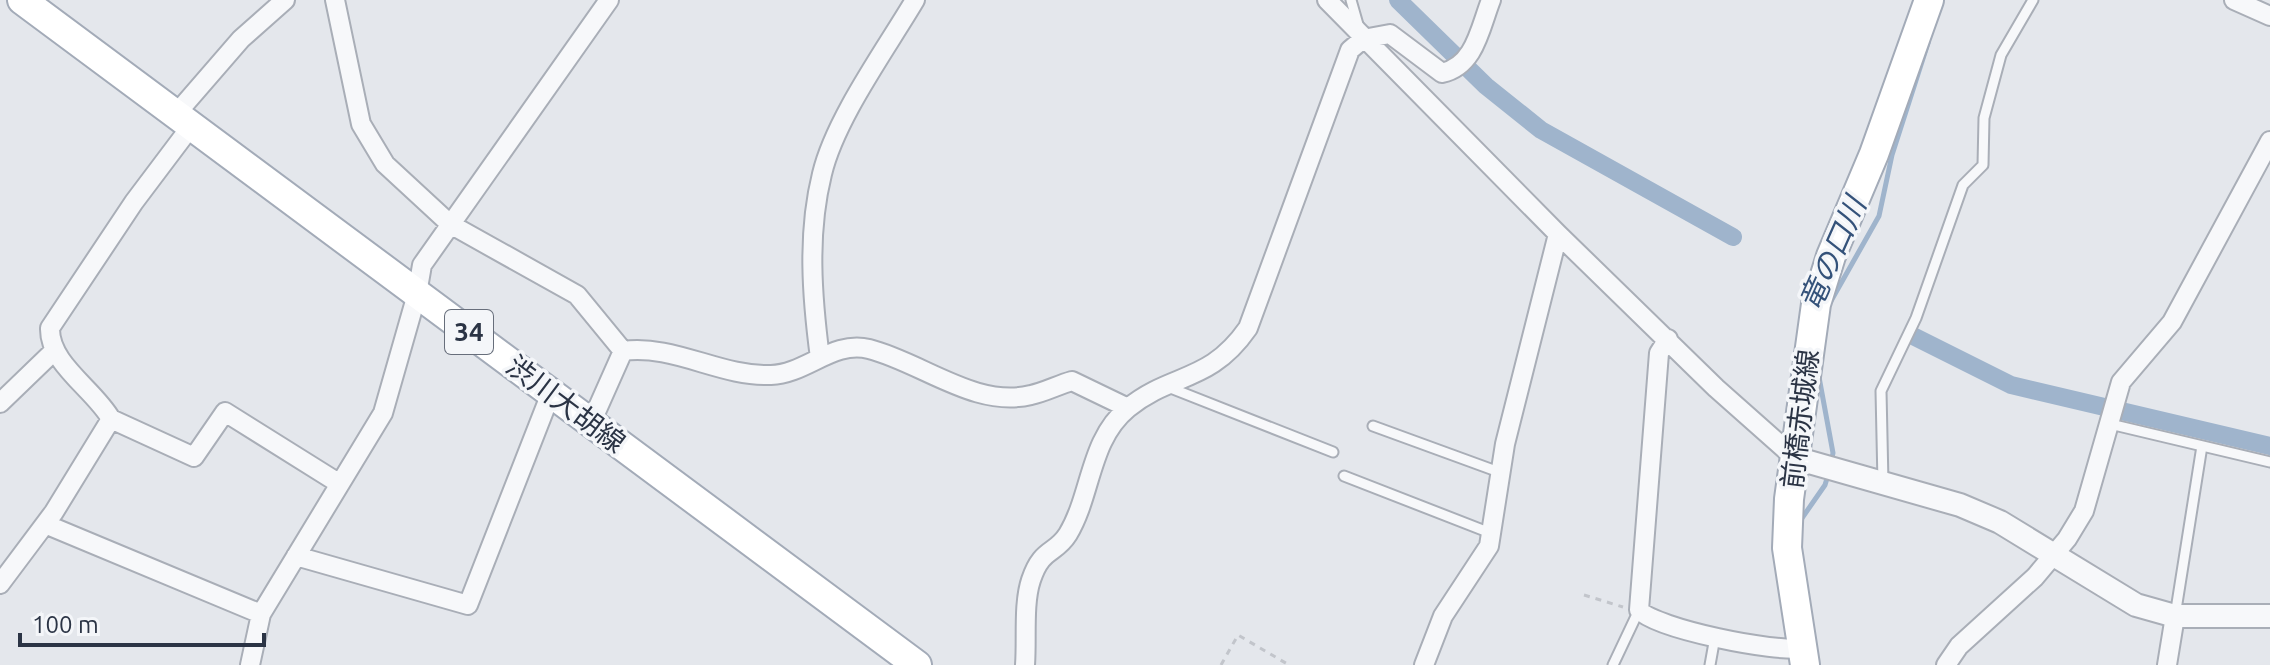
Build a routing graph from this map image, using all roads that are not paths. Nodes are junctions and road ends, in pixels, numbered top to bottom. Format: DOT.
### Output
graph roads {
  1 [pos="22,0"];
  2 [pos="285,0"];
  3 [pos="335,0"];
  4 [pos="609,0"];
  5 [pos="915,0"];
  6 [pos="1327,0"];
  7 [pos="1351,0"];
  8 [pos="1491,0"];
  9 [pos="1929,0"];
  10 [pos="2033,0"];
  11 [pos="2234,0"];
  12 [pos="2270,16"];
  13 [pos="1363,39"];
  14 [pos="184,120"];
  15 [pos="2270,141"];
  16 [pos="450,224"];
  17 [pos="1558,234"];
  18 [pos="417,294"];
  19 [pos="1668,339"];
  20 [pos="55,350"];
  21 [pos="623,351"];
  22 [pos="820,358"];
  23 [pos="1168,387"];
  24 [pos="551,393"];
  25 [pos="0,403"];
  26 [pos="1128,408"];
  27 [pos="111,419"];
  28 [pos="2110,422"];
  29 [pos="591,423"];
  30 [pos="1373,426"];
  31 [pos="2202,446"];
  32 [pos="1333,452"];
  33 [pos="1795,458"];
  34 [pos="2270,462"];
  35 [pos="1499,472"];
  36 [pos="1344,476"];
  37 [pos="1883,483"];
  38 [pos="340,484"];
  39 [pos="45,524"];
  40 [pos="1493,534"];
  41 [pos="2055,554"];
  42 [pos="296,556"];
  43 [pos="0,584"];
  44 [pos="1639,610"];
  45 [pos="261,614"];
  46 [pos="2175,616"];
  47 [pos="2270,616"];
  48 [pos="1715,637"];
  49 [pos="1804,656"];
  50 [pos="250,665"];
  51 [pos="917,665"];
  52 [pos="1025,665"];
  53 [pos="1424,665"];
  54 [pos="1613,665"];
  55 [pos="1710,665"];
  56 [pos="1946,665"];
  57 [pos="2167,665"];
  1 -- 14 [label="main road, 渋川大胡線 / 34"];
  2 -- 14 [label="street"];
  3 -- 16 [label="street"];
  4 -- 16 [label="street"];
  5 -- 22 [label="street"];
  6 -- 13 [label="street"];
  7 -- 13 [label="lane"];
  8 -- 13 [label="street"];
  9 -- 33 [label="main road, 前橋赤城線"];
  10 -- 37 [label="lane"];
  11 -- 12 [label="street"];
  13 -- 17 [label="street"];
  13 -- 23 [label="street"];
  14 -- 18 [label="main road, 渋川大胡線 / 34"];
  14 -- 20 [label="street"];
  15 -- 28 [label="street"];
  16 -- 18 [label="street"];
  16 -- 21 [label="street"];
  17 -- 19 [label="street"];
  17 -- 35 [label="street"];
  18 -- 24 [label="main road, 渋川大胡線 / 34"];
  18 -- 38 [label="street"];
  19 -- 33 [label="street"];
  19 -- 44 [label="street"];
  20 -- 25 [label="street"];
  20 -- 27 [label="street"];
  21 -- 22 [label="street"];
  21 -- 29 [label="street"];
  22 -- 26 [label="street"];
  23 -- 26 [label="street"];
  23 -- 32 [label="lane"];
  24 -- 29 [label="main road, 渋川大胡線 / 34"];
  24 -- 42 [label="street"];
  26 -- 52 [label="street"];
  27 -- 38 [label="street"];
  27 -- 39 [label="street"];
  28 -- 31 [label="lane"];
  28 -- 41 [label="street"];
  29 -- 51 [label="main road, 渋川大胡線 / 34"];
  30 -- 35 [label="lane"];
  31 -- 34 [label="lane"];
  31 -- 46 [label="lane"];
  33 -- 37 [label="street"];
  33 -- 49 [label="main road, 前橋赤城線"];
  35 -- 40 [label="street"];
  36 -- 40 [label="lane"];
  37 -- 41 [label="street"];
  38 -- 42 [label="street"];
  39 -- 43 [label="street"];
  39 -- 45 [label="street"];
  40 -- 53 [label="street"];
  41 -- 46 [label="street"];
  41 -- 56 [label="street"];
  42 -- 45 [label="street"];
  44 -- 48 [label="street"];
  44 -- 54 [label="lane"];
  45 -- 50 [label="street"];
  46 -- 47 [label="street"];
  46 -- 57 [label="street"];
  48 -- 49 [label="street"];
  48 -- 55 [label="lane"];
}
